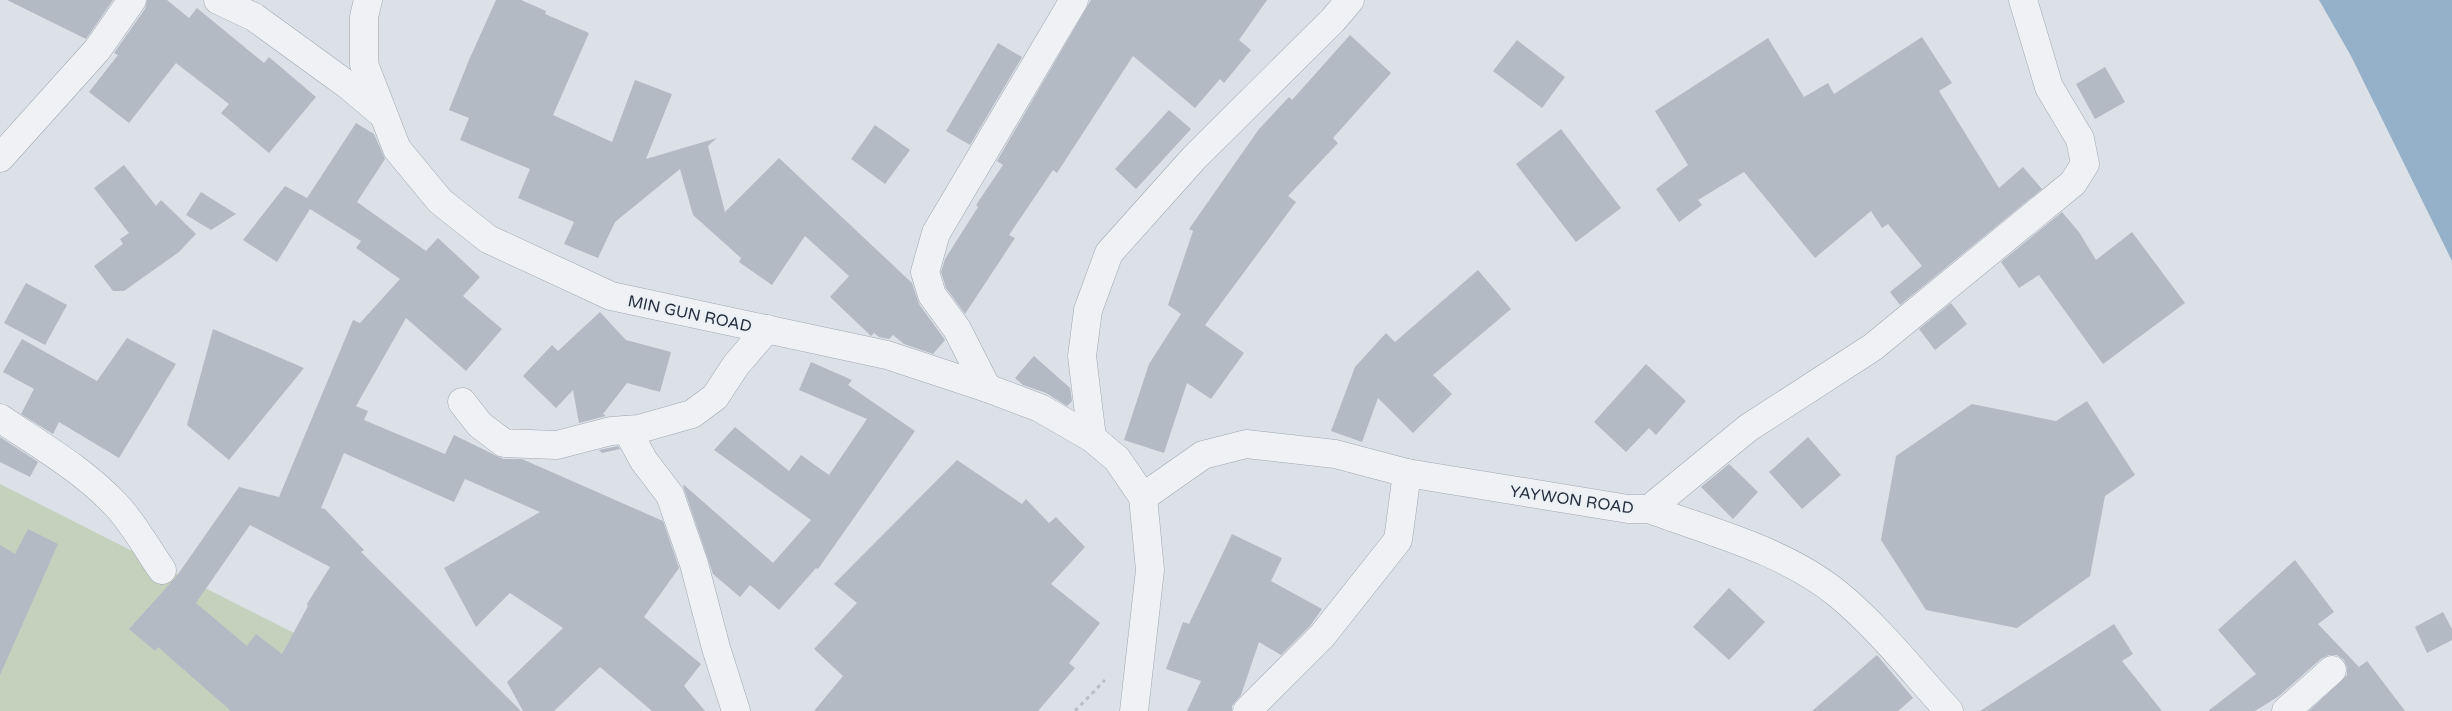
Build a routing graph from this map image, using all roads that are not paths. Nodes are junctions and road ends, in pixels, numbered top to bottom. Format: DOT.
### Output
graph roads {
  1 [pos="132,0"];
  2 [pos="218,0"];
  3 [pos="368,0"];
  4 [pos="1074,0"];
  5 [pos="1350,0"];
  6 [pos="2023,0"];
  7 [pos="382,114"];
  8 [pos="0,158"];
  9 [pos="767,329"];
  10 [pos="987,388"];
  11 [pos="462,402"];
  12 [pos="0,418"];
  13 [pos="627,430"];
  14 [pos="1092,438"];
  15 [pos="1407,473"];
  16 [pos="1143,497"];
  17 [pos="1650,509"];
  18 [pos="162,570"];
  19 [pos="2332,670"];
  20 [pos="736,711"];
  21 [pos="1134,711"];
  22 [pos="1247,711"];
  23 [pos="1950,711"];
  24 [pos="2286,711"];
  1 -- 8 [label="street"];
  2 -- 7 [label="street"];
  3 -- 7 [label="street, MIN GUN ROAD"];
  4 -- 10 [label="street"];
  5 -- 14 [label="street"];
  6 -- 17 [label="street"];
  7 -- 9 [label="street, MIN GUN ROAD"];
  9 -- 10 [label="street, MIN GUN ROAD"];
  9 -- 13 [label="street"];
  10 -- 14 [label="street, MIN GUN ROAD"];
  11 -- 13 [label="street"];
  12 -- 18 [label="street"];
  13 -- 20 [label="street"];
  14 -- 16 [label="street, MIN GUN ROAD"];
  15 -- 16 [label="street, YAYWON ROAD"];
  15 -- 17 [label="street, YAYWON ROAD"];
  15 -- 22 [label="street"];
  16 -- 21 [label="street"];
  17 -- 23 [label="street, YAYWON ROAD"];
  19 -- 24 [label="street"];
}
